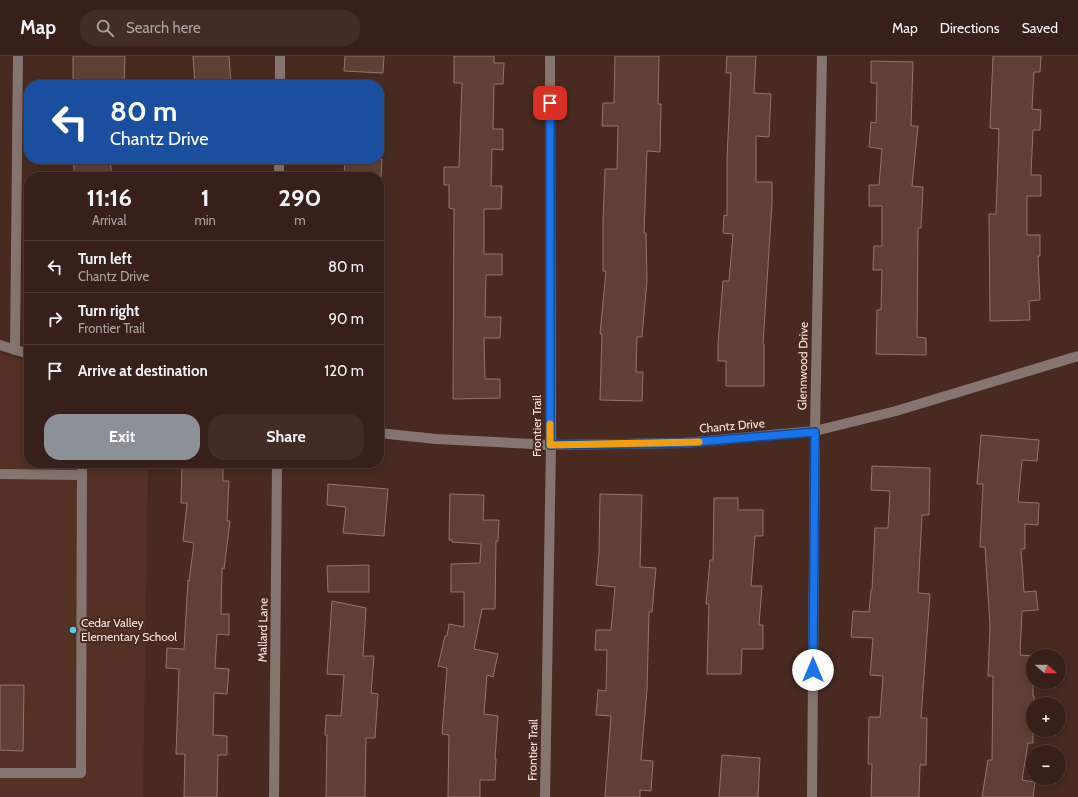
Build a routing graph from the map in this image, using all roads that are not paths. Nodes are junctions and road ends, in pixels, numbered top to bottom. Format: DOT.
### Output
graph roads {
  1 [pos="18,56"];
  2 [pos="280,56"];
  3 [pos="550,56"];
  4 [pos="822,56"];
  5 [pos="280,80"];
  6 [pos="0,345"];
  7 [pos="15,350"];
  8 [pos="24,353"];
  9 [pos="1078,356"];
  10 [pos="815,432"];
  11 [pos="384,434"];
  12 [pos="550,445"];
  13 [pos="82,468"];
  14 [pos="277,468"];
  15 [pos="0,474"];
  16 [pos="82,475"];
  17 [pos="0,773"];
  18 [pos="274,797"];
  19 [pos="545,797"];
  20 [pos="812,797"];
  1 -- 7 [label="street"];
  2 -- 5 [label="street"];
  3 -- 12 [label="street, Frontier Trail"];
  4 -- 10 [label="street, Glennwood Drive"];
  6 -- 7 [label="street"];
  7 -- 8 [label="street"];
  9 -- 10 [label="street, Chantz Drive"];
  10 -- 12 [label="street, Chantz Drive"];
  10 -- 20 [label="street, Glennwood Drive"];
  11 -- 12 [label="street, Chantz Drive"];
  12 -- 19 [label="street, Frontier Trail"];
  13 -- 16 [label="street"];
  14 -- 18 [label="street, Mallard Lane"];
  15 -- 16 [label="street"];
  16 -- 17 [label="street"];
}
